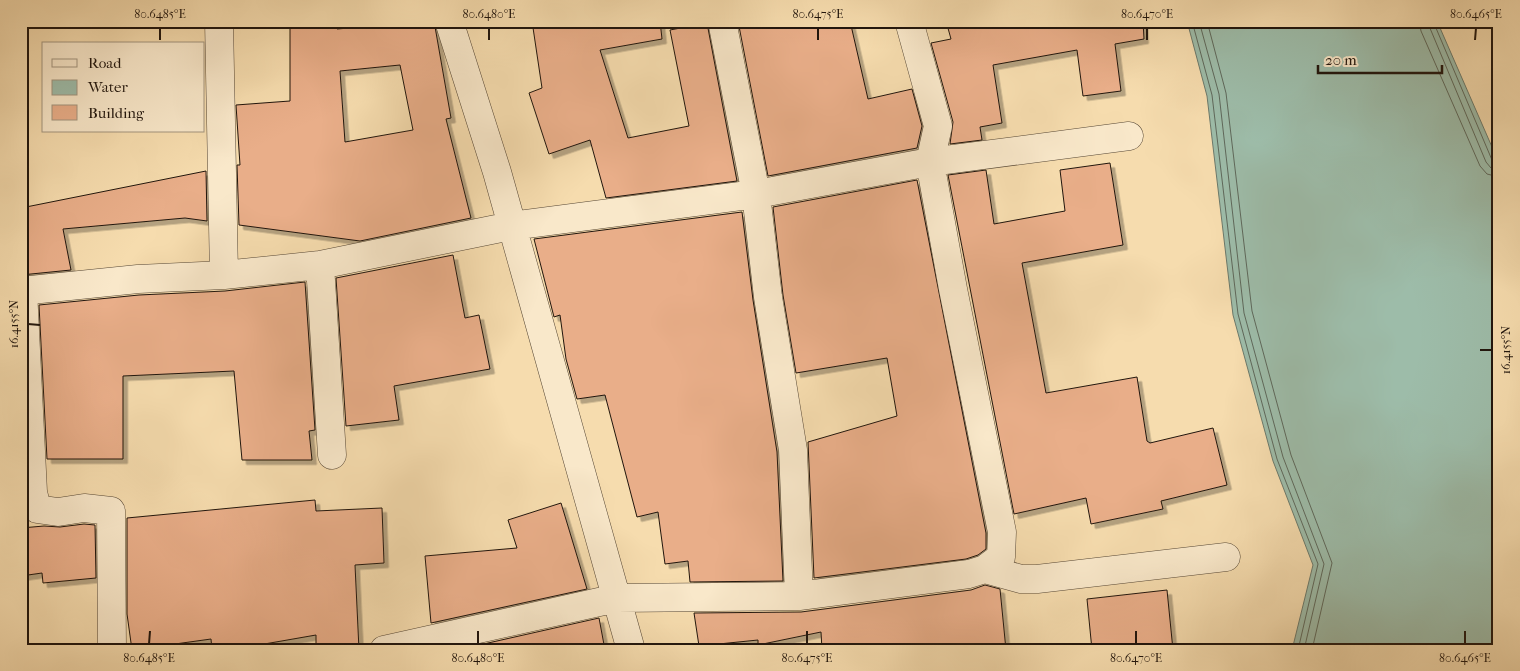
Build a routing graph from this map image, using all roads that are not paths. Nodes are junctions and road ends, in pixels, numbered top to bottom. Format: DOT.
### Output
graph roads {
  1 [pos="219,21"];
  2 [pos="449,21"];
  3 [pos="722,21"];
  4 [pos="908,21"];
  5 [pos="1129,136"];
  6 [pos="930,162"];
  7 [pos="756,194"];
  8 [pos="510,226"];
  9 [pos="320,265"];
  10 [pos="224,275"];
  11 [pos="22,291"];
  12 [pos="332,455"];
  13 [pos="1226,557"];
  14 [pos="985,570"];
  15 [pos="799,596"];
  16 [pos="617,598"];
  17 [pos="112,650"];
  18 [pos="384,650"];
  19 [pos="630,650"];
  1 -- 10 [label="street"];
  2 -- 8 [label="street"];
  3 -- 7 [label="street"];
  4 -- 6 [label="street"];
  5 -- 6 [label="street"];
  6 -- 7 [label="street"];
  6 -- 14 [label="street"];
  7 -- 8 [label="street"];
  7 -- 15 [label="street"];
  8 -- 9 [label="street"];
  8 -- 16 [label="street"];
  9 -- 10 [label="street"];
  9 -- 12 [label="street"];
  10 -- 11 [label="street"];
  11 -- 17 [label="street"];
  13 -- 14 [label="street"];
  14 -- 15 [label="street"];
  15 -- 16 [label="street"];
  16 -- 18 [label="street"];
  16 -- 19 [label="street"];
}
